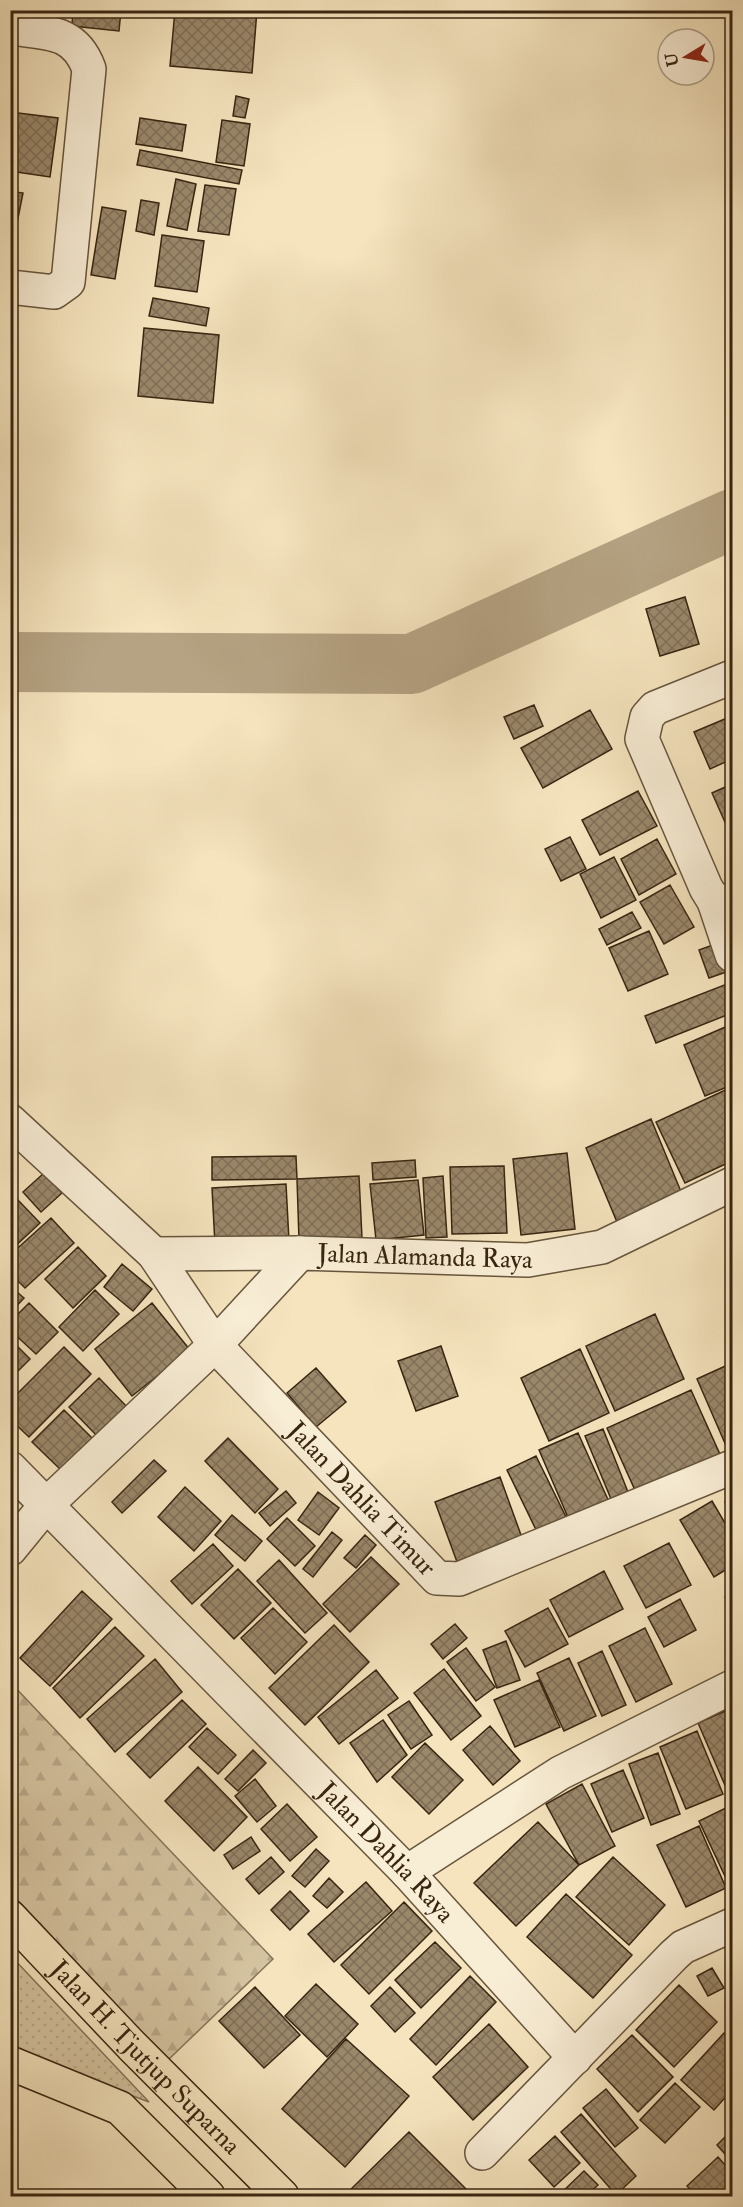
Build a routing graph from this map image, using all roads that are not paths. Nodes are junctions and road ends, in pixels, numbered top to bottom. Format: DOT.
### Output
graph roads {
  1 [pos="10,28"];
  2 [pos="10,287"];
  3 [pos="732,677"];
  4 [pos="723,901"];
  5 [pos="732,955"];
  6 [pos="10,1121"];
  7 [pos="732,1184"];
  8 [pos="300,1253"];
  9 [pos="154,1254"];
  10 [pos="215,1345"];
  11 [pos="732,1467"];
  12 [pos="10,1468"];
  13 [pos="46,1505"];
  14 [pos="10,1549"];
  15 [pos="732,1687"];
  16 [pos="407,1872"];
  17 [pos="10,1917"];
  18 [pos="732,1925"];
  19 [pos="575,2058"];
  20 [pos="10,2063"];
  21 [pos="482,2153"];
  22 [pos="208,2196"];
  23 [pos="282,2196"];
  1 -- 2 [label="street"];
  3 -- 4 [label="street"];
  4 -- 5 [label="street"];
  6 -- 9 [label="street, Jalan Dahlia Timur"];
  7 -- 8 [label="street, Jalan Alamanda Raya"];
  8 -- 9 [label="street"];
  8 -- 10 [label="street, Jalan Alamanda Raya"];
  9 -- 10 [label="street, Jalan Dahlia Timur"];
  10 -- 11 [label="street, Jalan Dahlia Timur"];
  10 -- 13 [label="street, Jalan Alamanda Raya"];
  12 -- 13 [label="street, Jalan Dahlia Raya"];
  13 -- 14 [label="street, Jalan Alamanda Raya"];
  13 -- 16 [label="street, Jalan Dahlia Raya"];
  15 -- 16 [label="street"];
  16 -- 19 [label="street, Jalan Dahlia Raya"];
  17 -- 23 [label="main road, Jalan H. Tjutjup Suparna"];
  18 -- 19 [label="street"];
  19 -- 21 [label="street"];
  20 -- 22 [label="main road, Jalan H. Tjutjup Suparna"];
}
